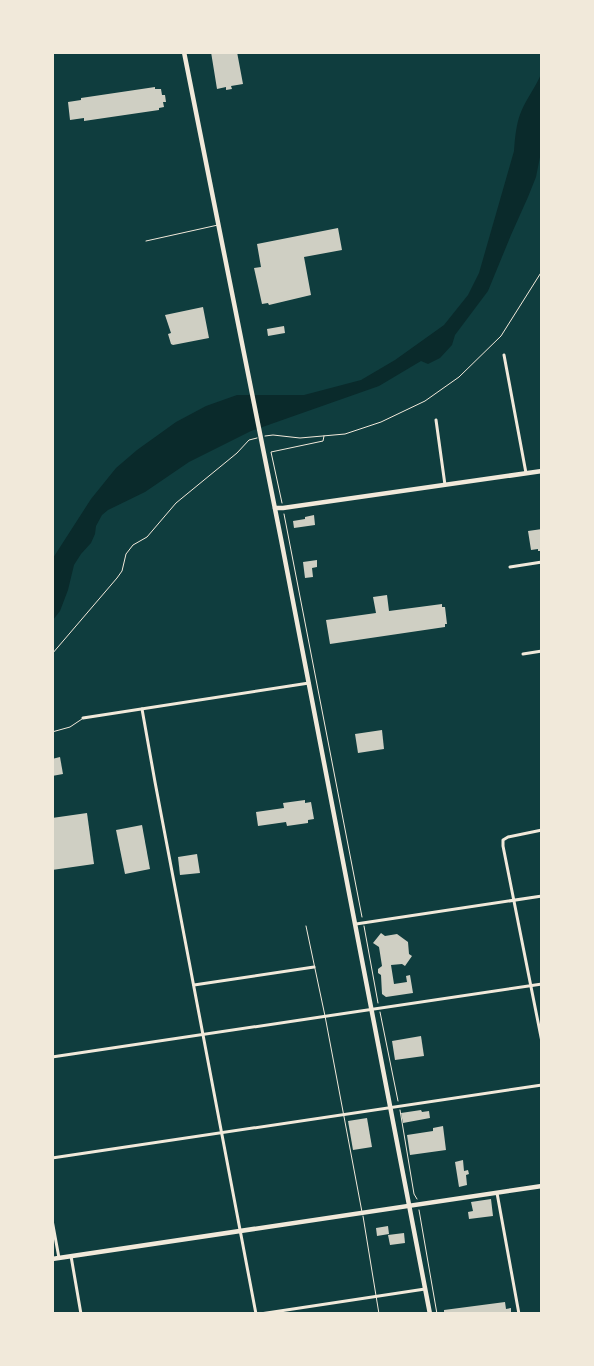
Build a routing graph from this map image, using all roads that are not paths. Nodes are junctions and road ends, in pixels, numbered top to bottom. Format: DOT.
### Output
graph roads {
  1 [pos="184,52"];
  2 [pos="219,225"];
  3 [pos="146,241"];
  4 [pos="504,355"];
  5 [pos="436,420"];
  6 [pos="542,471"];
  7 [pos="526,473"];
  8 [pos="445,485"];
  9 [pos="275,508"];
  10 [pos="542,562"];
  11 [pos="510,567"];
  12 [pos="542,651"];
  13 [pos="523,654"];
  14 [pos="309,683"];
  15 [pos="142,709"];
  16 [pos="83,718"];
  17 [pos="52,732"];
  18 [pos="542,830"];
  19 [pos="542,896"];
  20 [pos="513,900"];
  21 [pos="356,924"];
  22 [pos="306,926"];
  23 [pos="314,967"];
  24 [pos="542,984"];
  25 [pos="194,985"];
  26 [pos="531,986"];
  27 [pos="372,1009"];
  28 [pos="325,1016"];
  29 [pos="203,1034"];
  30 [pos="542,1042"];
  31 [pos="52,1057"];
  32 [pos="542,1085"];
  33 [pos="392,1108"];
  34 [pos="344,1115"];
  35 [pos="222,1133"];
  36 [pos="52,1158"];
  37 [pos="542,1186"];
  38 [pos="497,1193"];
  39 [pos="410,1206"];
  40 [pos="362,1213"];
  41 [pos="52,1220"];
  42 [pos="241,1231"];
  43 [pos="71,1256"];
  44 [pos="59,1258"];
  45 [pos="52,1259"];
  46 [pos="426,1289"];
  47 [pos="376,1296"];
  48 [pos="81,1314"];
  49 [pos="256,1314"];
  50 [pos="260,1314"];
  51 [pos="379,1314"];
  52 [pos="430,1314"];
  53 [pos="519,1314"];
  1 -- 2 [label="main road"];
  2 -- 3 [label="lane"];
  2 -- 9 [label="main road"];
  4 -- 7 [label="street"];
  5 -- 8 [label="street"];
  6 -- 7 [label="main road"];
  7 -- 8 [label="main road"];
  8 -- 9 [label="main road"];
  9 -- 14 [label="main road"];
  10 -- 11 [label="street"];
  12 -- 13 [label="street"];
  14 -- 15 [label="street"];
  14 -- 21 [label="main road"];
  15 -- 16 [label="street"];
  15 -- 25 [label="street"];
  16 -- 17 [label="lane"];
  18 -- 20 [label="street"];
  19 -- 20 [label="street"];
  20 -- 21 [label="street"];
  20 -- 26 [label="street"];
  21 -- 27 [label="main road"];
  22 -- 23 [label="lane"];
  23 -- 25 [label="street"];
  23 -- 28 [label="lane"];
  24 -- 26 [label="street"];
  25 -- 29 [label="street"];
  26 -- 27 [label="street"];
  26 -- 30 [label="street"];
  27 -- 28 [label="street"];
  27 -- 33 [label="main road"];
  28 -- 29 [label="street"];
  28 -- 34 [label="lane"];
  29 -- 31 [label="street"];
  29 -- 35 [label="street"];
  32 -- 33 [label="street"];
  33 -- 34 [label="street"];
  33 -- 39 [label="main road"];
  34 -- 35 [label="street"];
  34 -- 40 [label="lane"];
  35 -- 36 [label="street"];
  35 -- 42 [label="street"];
  37 -- 38 [label="main road"];
  38 -- 39 [label="main road"];
  38 -- 53 [label="street"];
  39 -- 40 [label="main road"];
  39 -- 46 [label="main road"];
  40 -- 42 [label="main road"];
  40 -- 47 [label="lane"];
  41 -- 44 [label="street"];
  42 -- 43 [label="main road"];
  42 -- 49 [label="street"];
  43 -- 44 [label="main road"];
  43 -- 48 [label="street"];
  44 -- 45 [label="main road"];
  46 -- 47 [label="street"];
  46 -- 52 [label="main road"];
  47 -- 50 [label="street"];
  47 -- 51 [label="lane"];
}
